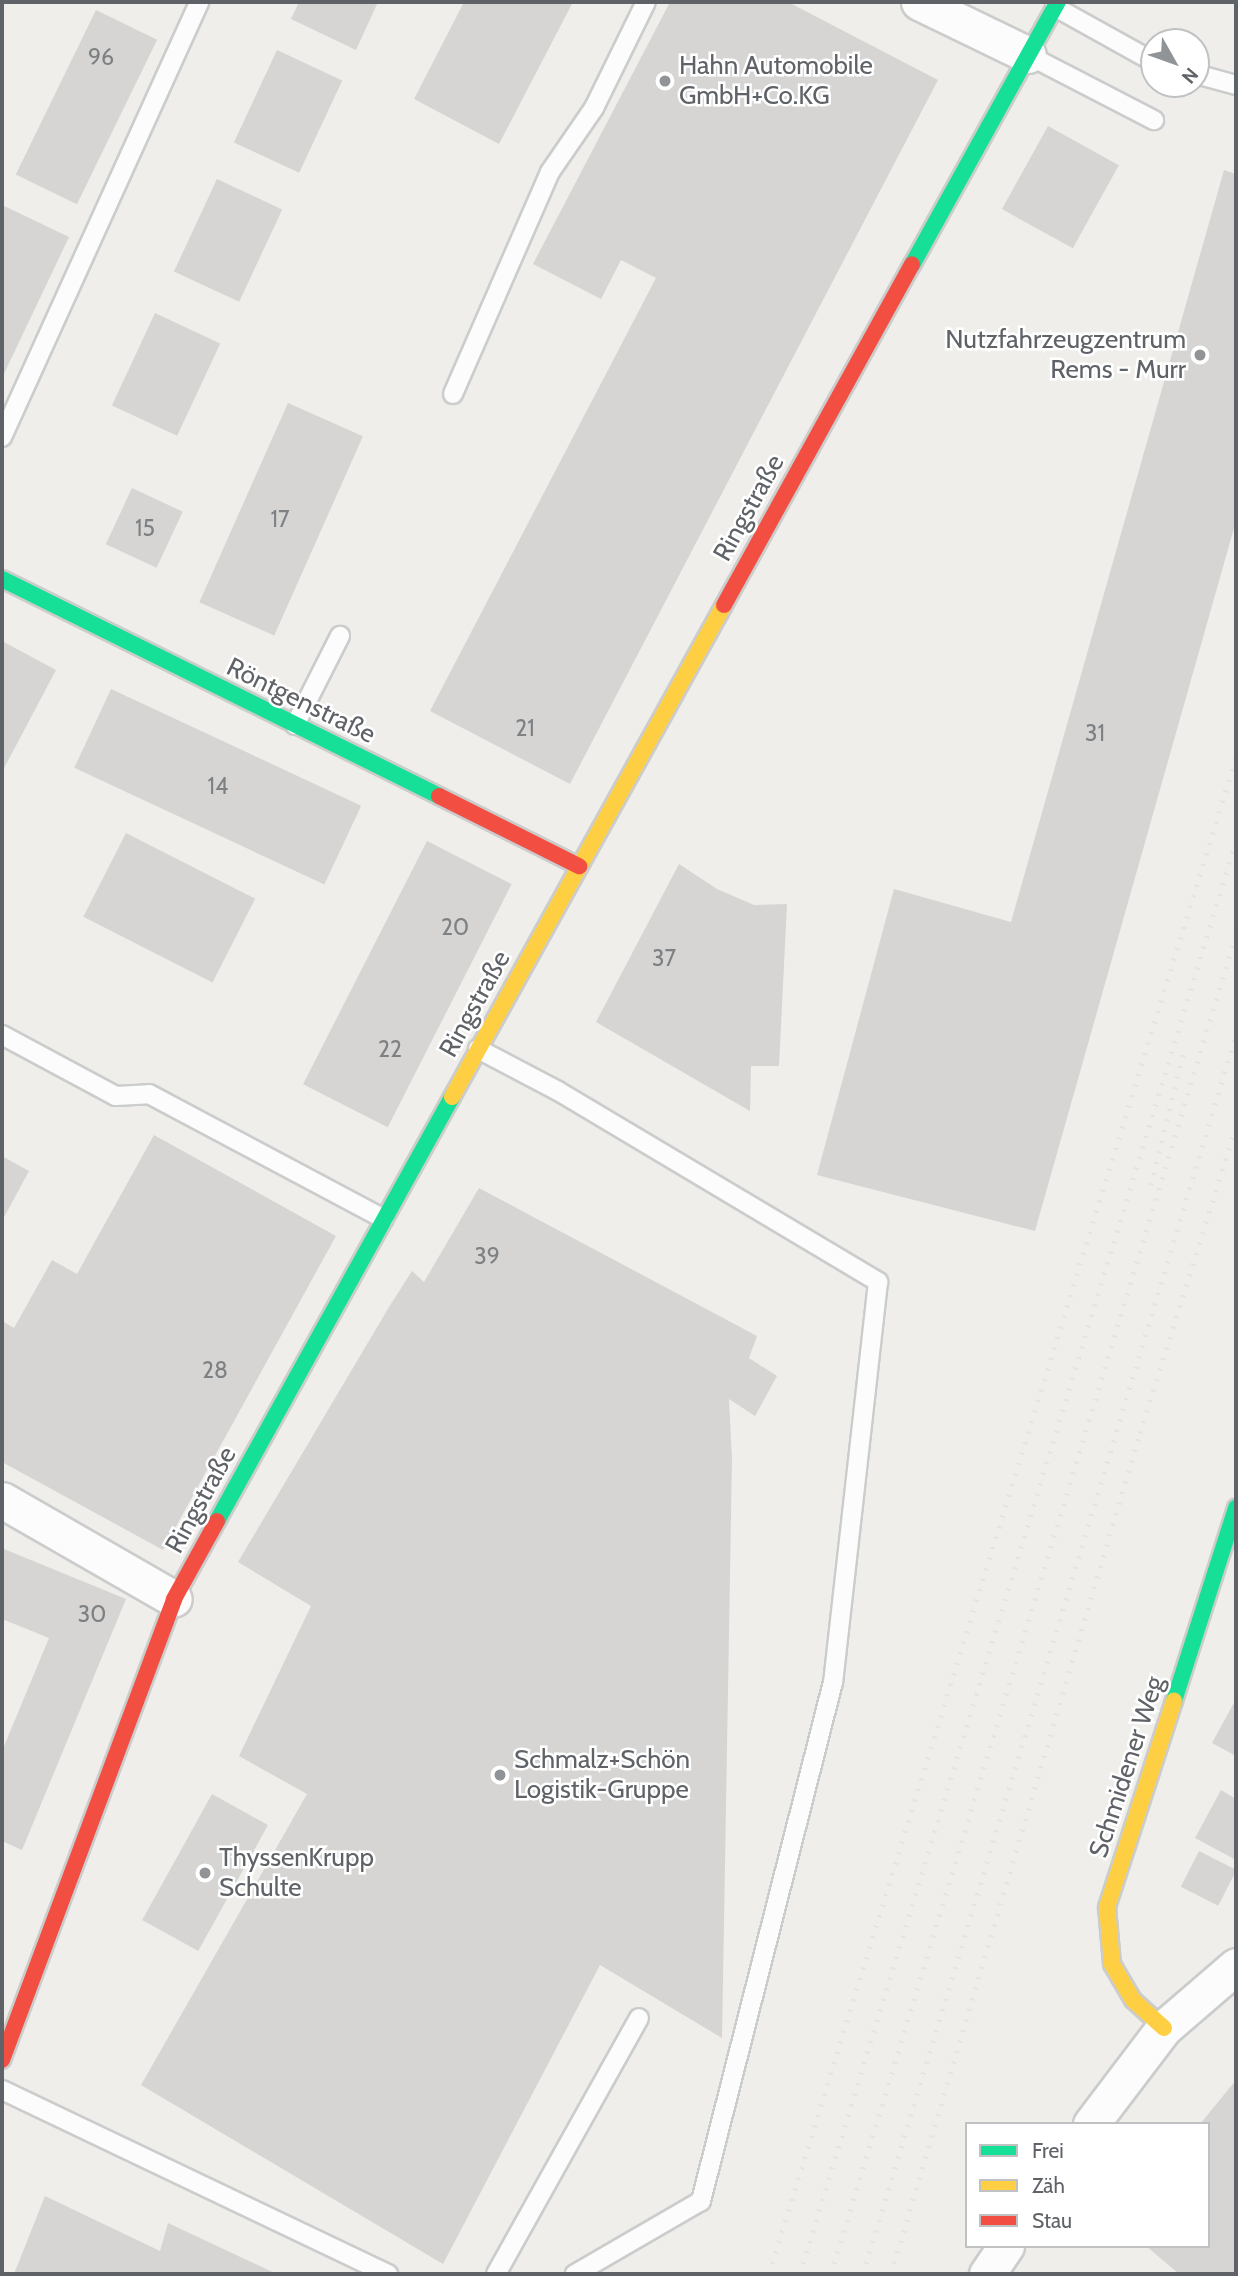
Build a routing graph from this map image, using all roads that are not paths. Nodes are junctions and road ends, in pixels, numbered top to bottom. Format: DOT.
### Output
graph roads {
  1 [pos="199,2"];
  2 [pos="646,2"];
  3 [pos="919,2"];
  4 [pos="1056,4"];
  5 [pos="1140,54"];
  6 [pos="1028,55"];
  7 [pos="1210,78"];
  8 [pos="1236,85"];
  9 [pos="1154,120"];
  10 [pos="453,394"];
  11 [pos="2,437"];
  12 [pos="2,579"];
  13 [pos="340,636"];
  14 [pos="295,725"];
  15 [pos="579,866"];
  16 [pos="2,1035"];
  17 [pos="478,1049"];
  18 [pos="384,1219"];
  19 [pos="2,1500"];
  20 [pos="1236,1508"];
  21 [pos="174,1599"];
  22 [pos="1236,1966"];
  23 [pos="639,2018"];
  24 [pos="1164,2028"];
  25 [pos="2,2060"];
  26 [pos="2,2090"];
  27 [pos="1093,2122"];
  28 [pos="1005,2248"];
  29 [pos="388,2274"];
  30 [pos="496,2274"];
  31 [pos="575,2274"];
  32 [pos="987,2274"];
  1 -- 11 [label="lane"];
  2 -- 10 [label="lane"];
  3 -- 6 [label="street"];
  4 -- 5 [label="lane"];
  4 -- 6 [label="street, Ringstraße"];
  6 -- 9 [label="lane"];
  6 -- 15 [label="street, Ringstraße"];
  7 -- 8 [label="lane"];
  12 -- 14 [label="street, Röntgenstraße"];
  13 -- 14 [label="lane"];
  14 -- 15 [label="street, Röntgenstraße"];
  15 -- 17 [label="street, Ringstraße"];
  16 -- 18 [label="lane"];
  17 -- 18 [label="street, Ringstraße"];
  17 -- 31 [label="lane"];
  18 -- 21 [label="street, Ringstraße"];
  19 -- 21 [label="street"];
  20 -- 24 [label="street, Schmidener Weg"];
  21 -- 25 [label="street, Ringstraße"];
  22 -- 24 [label="street"];
  23 -- 30 [label="lane"];
  24 -- 27 [label="street"];
  26 -- 29 [label="lane"];
  28 -- 32 [label="street"];
}
